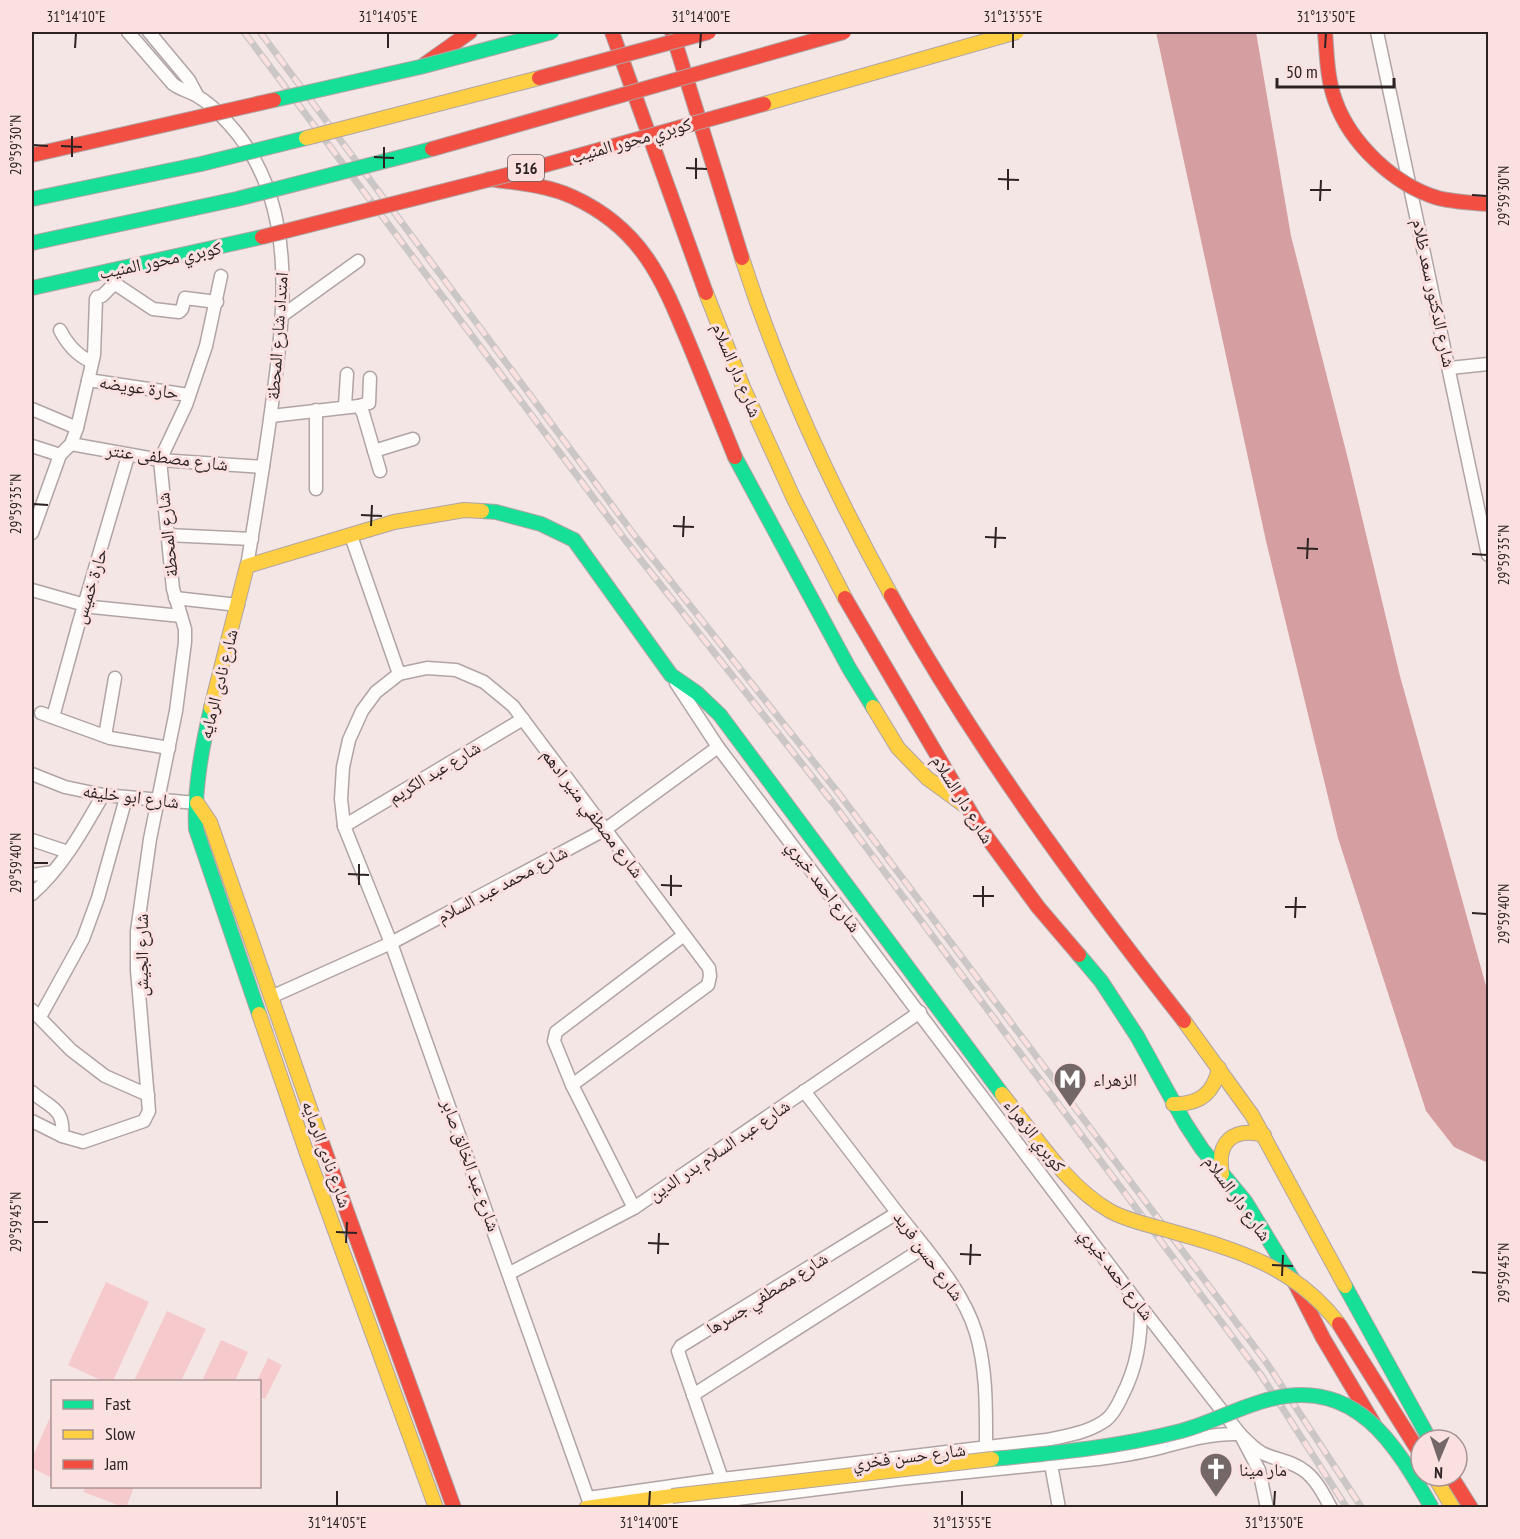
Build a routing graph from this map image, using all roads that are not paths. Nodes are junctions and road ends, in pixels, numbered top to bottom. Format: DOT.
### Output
graph roads {
  1 [pos="128,32"];
  2 [pos="149,32"];
  3 [pos="470,32"];
  4 [pos="552,32"];
  5 [pos="612,32"];
  6 [pos="672,32"];
  7 [pos="709,32"];
  8 [pos="844,32"];
  9 [pos="1017,32"];
  10 [pos="1325,32"];
  11 [pos="1377,32"];
  12 [pos="420,68"];
  13 [pos="197,95"];
  14 [pos="32,155"];
  15 [pos="488,178"];
  16 [pos="32,199"];
  17 [pos="1488,204"];
  18 [pos="32,243"];
  19 [pos="358,261"];
  20 [pos="221,276"];
  21 [pos="32,288"];
  22 [pos="217,302"];
  23 [pos="283,315"];
  24 [pos="60,330"];
  25 [pos="92,362"];
  26 [pos="1488,364"];
  27 [pos="1450,368"];
  28 [pos="347,374"];
  29 [pos="370,378"];
  30 [pos="88,380"];
  31 [pos="189,395"];
  32 [pos="345,406"];
  33 [pos="359,406"];
  34 [pos="32,409"];
  35 [pos="316,410"];
  36 [pos="271,416"];
  37 [pos="77,428"];
  38 [pos="413,439"];
  39 [pos="71,444"];
  40 [pos="32,446"];
  41 [pos="374,451"];
  42 [pos="60,455"];
  43 [pos="128,456"];
  44 [pos="160,460"];
  45 [pos="263,467"];
  46 [pos="380,471"];
  47 [pos="316,489"];
  48 [pos="32,533"];
  49 [pos="167,535"];
  50 [pos="351,536"];
  51 [pos="252,539"];
  52 [pos="1488,555"];
  53 [pos="247,566"];
  54 [pos="32,590"];
  55 [pos="175,598"];
  56 [pos="84,605"];
  57 [pos="238,605"];
  58 [pos="181,616"];
  59 [pos="399,674"];
  60 [pos="671,675"];
  61 [pos="115,678"];
  62 [pos="523,719"];
  63 [pos="105,736"];
  64 [pos="718,747"];
  65 [pos="169,748"];
  66 [pos="32,774"];
  67 [pos="103,795"];
  68 [pos="126,798"];
  69 [pos="159,801"];
  70 [pos="197,803"];
  71 [pos="964,805"];
  72 [pos="344,826"];
  73 [pos="606,829"];
  74 [pos="32,840"];
  75 [pos="68,852"];
  76 [pos="52,872"];
  77 [pos="32,875"];
  78 [pos="32,894"];
  79 [pos="684,935"];
  80 [pos="391,943"];
  81 [pos="271,997"];
  82 [pos="920,1012"];
  83 [pos="36,1014"];
  84 [pos="1220,1068"];
  85 [pos="572,1084"];
  86 [pos="804,1091"];
  87 [pos="32,1092"];
  88 [pos="148,1095"];
  89 [pos="1173,1104"];
  90 [pos="32,1120"];
  91 [pos="1264,1135"];
  92 [pos="62,1136"];
  93 [pos="1222,1174"];
  94 [pos="633,1208"];
  95 [pos="897,1213"];
  96 [pos="925,1247"];
  97 [pos="510,1273"];
  98 [pos="1141,1307"];
  99 [pos="693,1395"];
  100 [pos="1423,1428"];
  101 [pos="1240,1434"];
  102 [pos="1409,1436"];
  103 [pos="1046,1440"];
  104 [pos="986,1447"];
  105 [pos="1051,1464"];
  106 [pos="722,1479"];
  107 [pos="1442,1488"];
  108 [pos="1458,1488"];
  109 [pos="668,1502"];
  110 [pos="1451,1503"];
  111 [pos="588,1504"];
  112 [pos="436,1508"];
  113 [pos="454,1508"];
  114 [pos="598,1508"];
  115 [pos="1059,1508"];
  116 [pos="1267,1508"];
  117 [pos="1330,1508"];
  118 [pos="1422,1508"];
  119 [pos="1432,1508"];
  120 [pos="1471,1508"];
  1 -- 13 [label="street"];
  2 -- 13 [label="street"];
  3 -- 12 [label="main road, bridge"];
  4 -- 12 [label="main road, bridge"];
  5 -- 71 [label="main road, شارع دار السلام"];
  6 -- 84 [label="main road"];
  7 -- 16 [label="main road, bridge"];
  8 -- 18 [label="main road, bridge"];
  9 -- 15 [label="main road, كوبري محور المنيب / 516, bridge"];
  10 -- 17 [label="main road, bridge"];
  11 -- 27 [label="street, شارع الدكتور سعد ظلام"];
  12 -- 14 [label="main road, bridge"];
  13 -- 23 [label="street, امتداد شارع المحطة"];
  15 -- 21 [label="main road, كوبري محور المنيب / 516, bridge"];
  15 -- 71 [label="main road, bridge"];
  19 -- 23 [label="street"];
  20 -- 22 [label="street, شارع المحطة"];
  22 -- 25 [label="street"];
  22 -- 31 [label="street, شارع المحطة"];
  23 -- 36 [label="street, امتداد شارع المحطة"];
  24 -- 25 [label="street"];
  25 -- 30 [label="street"];
  26 -- 27 [label="street"];
  27 -- 52 [label="street, شارع الدكتور سعد ظلام"];
  28 -- 32 [label="street"];
  29 -- 33 [label="street"];
  30 -- 31 [label="street, حارة عويضه"];
  30 -- 37 [label="street"];
  31 -- 44 [label="street, شارع المحطة"];
  32 -- 33 [label="street"];
  32 -- 35 [label="street"];
  33 -- 41 [label="street"];
  34 -- 37 [label="street"];
  35 -- 36 [label="street"];
  35 -- 47 [label="street"];
  36 -- 45 [label="street, امتداد شارع المحطة"];
  37 -- 39 [label="street"];
  38 -- 41 [label="street"];
  39 -- 42 [label="street"];
  39 -- 43 [label="street, شارع مصطفى عنتر"];
  40 -- 42 [label="street"];
  41 -- 46 [label="street"];
  42 -- 48 [label="street"];
  43 -- 44 [label="street, شارع مصطفى عنتر"];
  43 -- 56 [label="street, حارة خميس"];
  44 -- 45 [label="street, شارع مصطفى عنتر"];
  44 -- 49 [label="street, شارع المحطة"];
  45 -- 51 [label="street, امتداد شارع المحطة"];
  49 -- 51 [label="street"];
  49 -- 55 [label="street, شارع المحطة"];
  50 -- 53 [label="main road, شارع احمد خيري"];
  50 -- 59 [label="street"];
  50 -- 60 [label="main road, شارع احمد خيري"];
  51 -- 53 [label="street, امتداد شارع المحطة"];
  53 -- 57 [label="main road, شارع نادى الرمايه"];
  54 -- 56 [label="street"];
  55 -- 57 [label="street"];
  55 -- 58 [label="street, شارع المحطة"];
  56 -- 58 [label="street"];
  56 -- 63 [label="street, حارة خميس"];
  57 -- 70 [label="main road, شارع نادى الرمايه"];
  58 -- 65 [label="street, شارع المحطة"];
  59 -- 62 [label="street, شارع مصطفي منير ادهم"];
  59 -- 72 [label="street, شارع عبد الخالق صابر"];
  60 -- 64 [label="street, شارع احمد خيري"];
  60 -- 102 [label="main road, كوبري الزهراء, bridge"];
  61 -- 63 [label="street"];
  62 -- 72 [label="street, شارع عبد الكريم"];
  62 -- 73 [label="street, شارع مصطفي منير ادهم"];
  63 -- 65 [label="street"];
  64 -- 73 [label="street, شارع محمد عبد السلام"];
  64 -- 82 [label="street, شارع احمد خيري"];
  65 -- 69 [label="street, شارع المحطة"];
  66 -- 67 [label="street, شارع ابو خليفه"];
  67 -- 68 [label="street, شارع ابو خليفه"];
  67 -- 75 [label="street"];
  68 -- 69 [label="street, شارع ابو خليفه"];
  68 -- 83 [label="street"];
  69 -- 70 [label="street, شارع ابو خليفه"];
  69 -- 88 [label="street, شارع الجيش"];
  70 -- 81 [label="main road, شارع نادى الرمايه"];
  70 -- 112 [label="main road, شارع نادى الرمايه"];
  71 -- 89 [label="main road, شارع دار السلام"];
  72 -- 80 [label="street, شارع عبد الخالق صابر"];
  73 -- 79 [label="street, شارع مصطفي منير ادهم"];
  73 -- 80 [label="street, شارع محمد عبد السلام"];
  74 -- 75 [label="street"];
  75 -- 76 [label="street"];
  76 -- 77 [label="street"];
  76 -- 78 [label="street"];
  79 -- 85 [label="street"];
  79 -- 85 [label="street, شارع مصطفي منير ادهم"];
  80 -- 81 [label="street, شارع محمد عبد السلام"];
  80 -- 97 [label="street, شارع عبد الخالق صابر"];
  81 -- 113 [label="main road, شارع نادى الرمايه"];
  82 -- 86 [label="street, شارع عبد السلام بدر الدين"];
  82 -- 98 [label="street, شارع احمد خيري"];
  83 -- 88 [label="street"];
  84 -- 89 [label="main road"];
  84 -- 91 [label="main road"];
  85 -- 94 [label="street"];
  86 -- 94 [label="street, شارع عبد السلام بدر الدين"];
  86 -- 95 [label="street, شارع حسن فريد"];
  87 -- 92 [label="street"];
  88 -- 92 [label="street, شارع الجيش"];
  89 -- 93 [label="main road, شارع دار السلام"];
  90 -- 92 [label="street"];
  91 -- 93 [label="main road"];
  91 -- 100 [label="main road"];
  93 -- 118 [label="main road, شارع دار السلام"];
  94 -- 97 [label="street, شارع عبد السلام بدر الدين"];
  95 -- 96 [label="street, شارع حسن فريد"];
  95 -- 99 [label="street, شارع مصطفي جسرها"];
  96 -- 99 [label="street"];
  96 -- 104 [label="street, شارع حسن فريد"];
  97 -- 111 [label="street, شارع عبد الخالق صابر"];
  98 -- 101 [label="street, شارع احمد خيري"];
  98 -- 103 [label="street, شارع حسن فخري"];
  99 -- 106 [label="street, شارع مصطفي جسرها"];
  101 -- 105 [label="street, شارع حسن فخري"];
  101 -- 116 [label="street, شارع احمد خيري"];
  101 -- 117 [label="street"];
  103 -- 104 [label="street, شارع حسن فخري"];
  103 -- 105 [label="street"];
  104 -- 106 [label="street, شارع حسن فخري"];
  105 -- 109 [label="street, شارع حسن فخري"];
  105 -- 115 [label="street"];
  106 -- 111 [label="street, شارع حسن فخري"];
  107 -- 110 [label="main road"];
  108 -- 120 [label="main road"];
  109 -- 111 [label="main road"];
  109 -- 119 [label="main road, bridge"];
  111 -- 114 [label="street"];
}
